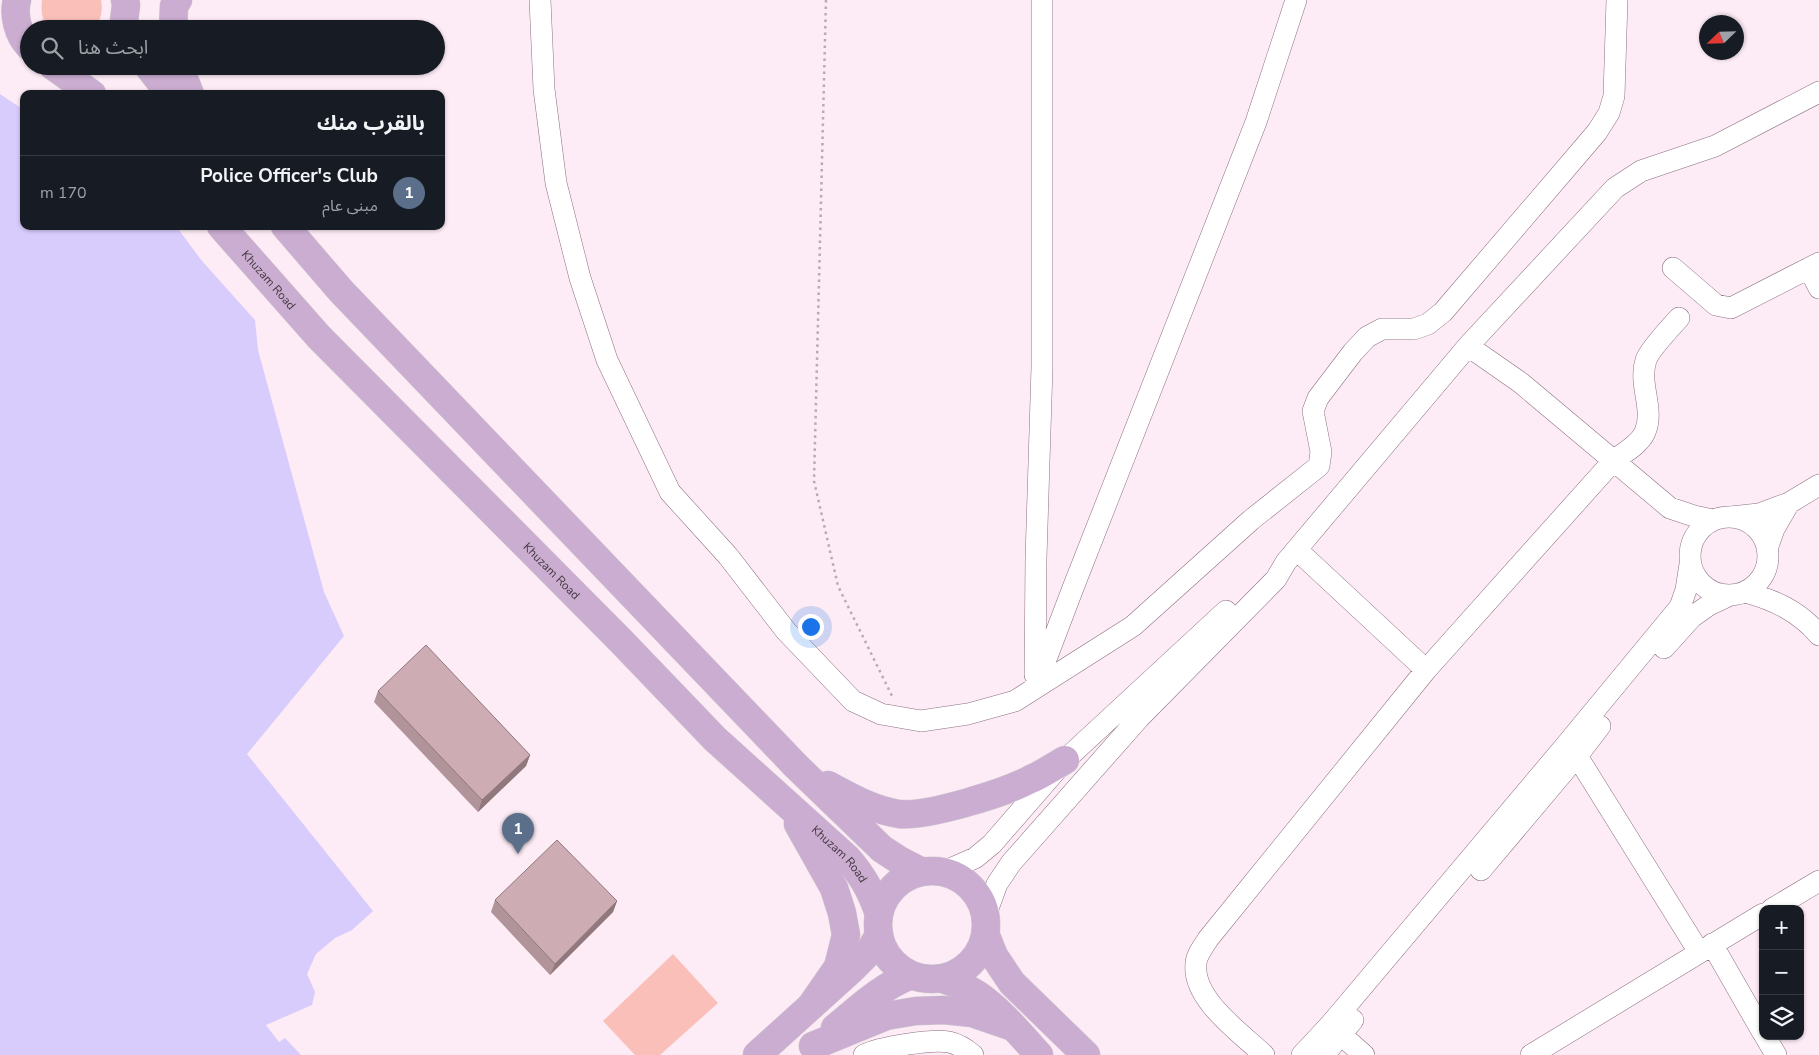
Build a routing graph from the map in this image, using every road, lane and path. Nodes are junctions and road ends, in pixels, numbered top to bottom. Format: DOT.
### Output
graph roads {
  1 [pos="178,0"];
  2 [pos="540,0"];
  3 [pos="826,0"];
  4 [pos="1042,0"];
  5 [pos="1296,0"];
  6 [pos="1617,0"];
  7 [pos="16,7"];
  8 [pos="173,20"];
  9 [pos="20,24"];
  10 [pos="66,75"];
  11 [pos="155,75"];
  12 [pos="183,75"];
  13 [pos="86,90"];
  14 [pos="167,90"];
  15 [pos="188,90"];
  16 [pos="1819,92"];
  17 [pos="225,230"];
  18 [pos="288,230"];
  19 [pos="1814,266"];
  20 [pos="1673,268"];
  21 [pos="1819,288"];
  22 [pos="1679,318"];
  23 [pos="1468,346"];
  24 [pos="1614,460"];
  25 [pos="1819,485"];
  26 [pos="1789,503"];
  27 [pos="1670,508"];
  28 [pos="1721,519"];
  29 [pos="1691,555"];
  30 [pos="1291,556"];
  31 [pos="1767,558"];
  32 [pos="1036,580"];
  33 [pos="1072,588"];
  34 [pos="1736,594"];
  35 [pos="1787,608"];
  36 [pos="1819,634"];
  37 [pos="1426,670"];
  38 [pos="1035,688"];
  39 [pos="903,718"];
  40 [pos="1572,751"];
  41 [pos="1065,760"];
  42 [pos="796,766"];
  43 [pos="784,801"];
  44 [pos="932,872"];
  45 [pos="1819,880"];
  46 [pos="1778,905"];
  47 [pos="1759,916"];
  48 [pos="879,925"];
  49 [pos="986,925"];
  50 [pos="1705,948"];
  51 [pos="911,975"];
  52 [pos="943,979"];
  53 [pos="811,1006"];
  54 [pos="1013,1027"];
  55 [pos="1759,1027"];
  56 [pos="1336,1030"];
  57 [pos="1767,1040"];
  58 [pos="808,1051"];
  59 [pos="756,1055"];
  60 [pos="864,1055"];
  61 [pos="972,1055"];
  62 [pos="1038,1055"];
  63 [pos="1086,1055"];
  64 [pos="1264,1055"];
  65 [pos="1302,1055"];
  66 [pos="1324,1055"];
  67 [pos="1364,1055"];
  68 [pos="1530,1055"];
  69 [pos="1776,1055"];
  1 -- 8 [label="main road"];
  2 -- 39 [label="street"];
  3 -- 39 [label="path"];
  4 -- 32 [label="street"];
  5 -- 33 [label="street"];
  6 -- 38 [label="street"];
  7 -- 9 [label="main road"];
  10 -- 13 [label="main road"];
  11 -- 14 [label="main road"];
  12 -- 15 [label="main road"];
  16 -- 23 [label="street"];
  17 -- 43 [label="main road, Khuzam Road"];
  18 -- 42 [label="main road"];
  19 -- 20 [label="street"];
  19 -- 21 [label="street"];
  22 -- 24 [label="street"];
  23 -- 24 [label="street"];
  23 -- 30 [label="street"];
  24 -- 27 [label="street"];
  24 -- 37 [label="street"];
  25 -- 26 [label="street"];
  26 -- 28 [label="street"];
  26 -- 31 [label="street"];
  27 -- 28 [label="street"];
  27 -- 29 [label="street"];
  28 -- 29 [label="street"];
  28 -- 31 [label="street"];
  29 -- 34 [label="street"];
  29 -- 40 [label="street"];
  30 -- 37 [label="street"];
  30 -- 41 [label="street"];
  30 -- 49 [label="street"];
  31 -- 34 [label="street"];
  31 -- 35 [label="street"];
  32 -- 33 [label="street"];
  32 -- 38 [label="street"];
  33 -- 38 [label="street"];
  34 -- 35 [label="street"];
  34 -- 40 [label="street"];
  35 -- 36 [label="street"];
  37 -- 64 [label="street"];
  38 -- 39 [label="street"];
  40 -- 50 [label="street"];
  40 -- 56 [label="street"];
  41 -- 42 [label="main road"];
  41 -- 44 [label="street"];
  42 -- 44 [label="main road"];
  43 -- 48 [label="main road, Khuzam Road"];
  43 -- 53 [label="main road"];
  44 -- 48 [label="main road"];
  44 -- 49 [label="main road"];
  45 -- 46 [label="street"];
  47 -- 50 [label="street"];
  48 -- 51 [label="main road"];
  48 -- 53 [label="main road"];
  49 -- 52 [label="main road"];
  49 -- 63 [label="main road"];
  50 -- 55 [label="street"];
  50 -- 68 [label="street"];
  51 -- 52 [label="main road"];
  51 -- 58 [label="main road"];
  52 -- 54 [label="main road"];
  53 -- 59 [label="main road"];
  54 -- 58 [label="main road"];
  54 -- 62 [label="main road"];
  56 -- 65 [label="street"];
  56 -- 66 [label="street"];
  56 -- 67 [label="street"];
  57 -- 69 [label="street"];
  60 -- 61 [label="street"];
}
